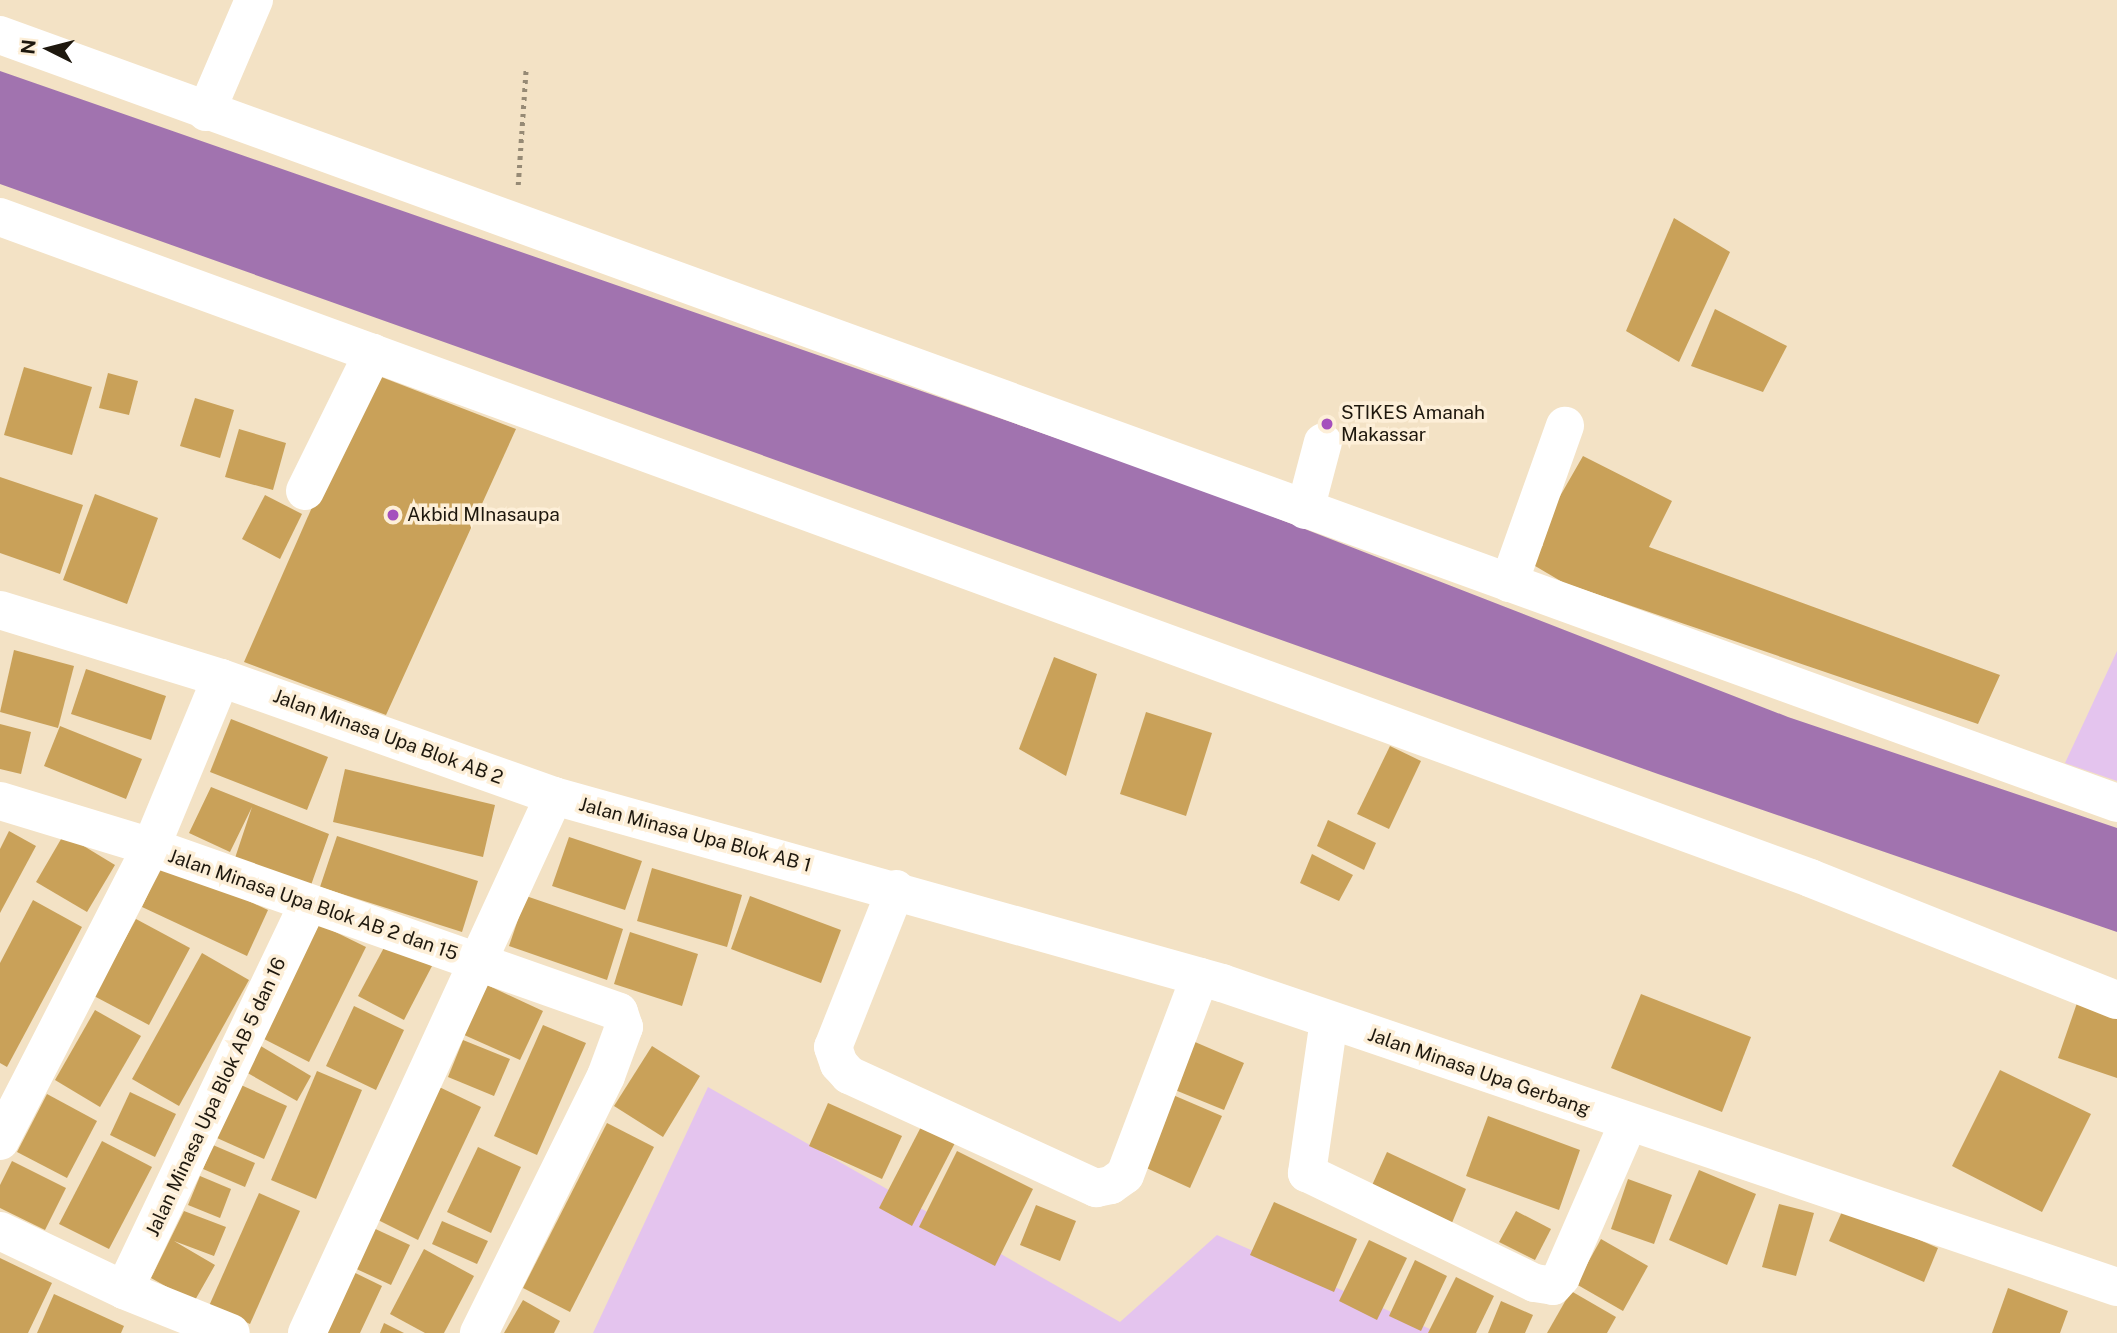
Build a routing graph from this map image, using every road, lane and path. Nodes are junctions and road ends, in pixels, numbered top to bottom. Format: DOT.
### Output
graph roads {
  1 [pos="254,0"];
  2 [pos="0,35"];
  3 [pos="526,68"];
  4 [pos="206,112"];
  5 [pos="0,217"];
  6 [pos="518,225"];
  7 [pos="373,353"];
  8 [pos="1565,426"];
  9 [pos="1323,442"];
  10 [pos="305,491"];
  11 [pos="1305,510"];
  12 [pos="1509,583"];
  13 [pos="0,610"];
  14 [pos="221,678"];
  15 [pos="554,796"];
  16 [pos="0,801"];
  17 [pos="2117,803"];
  18 [pos="151,847"];
  19 [pos="836,873"];
  20 [pos="896,889"];
  21 [pos="308,904"];
  22 [pos="476,962"];
  23 [pos="1200,977"];
  24 [pos="2117,1000"];
  25 [pos="1329,1020"];
  26 [pos="1628,1124"];
  27 [pos="0,1141"];
  28 [pos="0,1231"];
  29 [pos="2117,1287"];
  30 [pos="124,1290"];
  31 [pos="231,1333"];
  32 [pos="307,1333"];
  33 [pos="479,1333"];
  1 -- 4 [label="street"];
  2 -- 4 [label="street"];
  3 -- 6 [label="path"];
  4 -- 6 [label="street"];
  5 -- 7 [label="street"];
  6 -- 11 [label="street"];
  7 -- 10 [label="street"];
  7 -- 24 [label="street"];
  8 -- 12 [label="street"];
  9 -- 11 [label="street"];
  11 -- 12 [label="street"];
  12 -- 17 [label="street"];
  13 -- 14 [label="street, Jalan Minasa Upa Blok AB 2"];
  14 -- 15 [label="street, Jalan Minasa Upa Blok AB 2"];
  14 -- 18 [label="street"];
  15 -- 19 [label="street, Jalan Minasa Upa Blok AB 1"];
  15 -- 22 [label="street"];
  16 -- 18 [label="street, Jalan Minasa Upa Blok AB 2 dan 15"];
  18 -- 21 [label="street, Jalan Minasa Upa Blok AB 2 dan 15"];
  18 -- 27 [label="street"];
  19 -- 20 [label="street, Jalan Minasa Upa Gerbang"];
  20 -- 23 [label="street, Jalan Minasa Upa Gerbang"];
  20 -- 23 [label="street"];
  21 -- 22 [label="street, Jalan Minasa Upa Blok AB 2 dan 15"];
  21 -- 30 [label="street, Jalan Minasa Upa Blok AB 5 dan 16"];
  22 -- 32 [label="street"];
  22 -- 33 [label="street, Jalan Minasa Upa Blok AB 2 dan 15"];
  23 -- 25 [label="street, Jalan Minasa Upa Gerbang"];
  25 -- 26 [label="street, Jalan Minasa Upa Gerbang"];
  25 -- 26 [label="street"];
  26 -- 29 [label="street, Jalan Minasa Upa Gerbang"];
  28 -- 30 [label="street"];
  30 -- 31 [label="street"];
}
